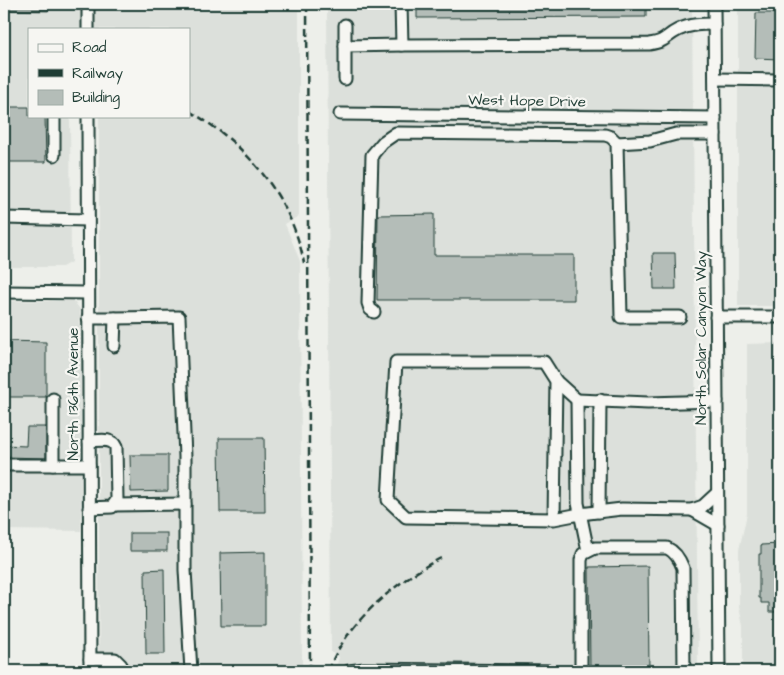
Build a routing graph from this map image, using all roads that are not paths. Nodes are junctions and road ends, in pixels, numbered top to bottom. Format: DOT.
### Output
graph roads {
  1 [pos="88,4"];
  2 [pos="401,4"];
  3 [pos="714,4"];
  4 [pos="714,24"];
  5 [pos="345,25"];
  6 [pos="88,28"];
  7 [pos="402,44"];
  8 [pos="345,46"];
  9 [pos="345,79"];
  10 [pos="715,79"];
  11 [pos="780,80"];
  12 [pos="340,114"];
  13 [pos="54,118"];
  14 [pos="88,118"];
  15 [pos="715,118"];
  16 [pos="715,134"];
  17 [pos="617,143"];
  18 [pos="54,154"];
  19 [pos="4,218"];
  20 [pos="88,220"];
  21 [pos="4,292"];
  22 [pos="88,293"];
  23 [pos="374,312"];
  24 [pos="680,317"];
  25 [pos="716,317"];
  26 [pos="88,318"];
  27 [pos="115,318"];
  28 [pos="780,318"];
  29 [pos="114,346"];
  30 [pos="556,382"];
  31 [pos="53,399"];
  32 [pos="577,400"];
  33 [pos="600,400"];
  34 [pos="716,401"];
  35 [pos="89,441"];
  36 [pos="4,465"];
  37 [pos="53,466"];
  38 [pos="89,466"];
  39 [pos="717,493"];
  40 [pos="185,504"];
  41 [pos="115,505"];
  42 [pos="89,508"];
  43 [pos="692,510"];
  44 [pos="599,512"];
  45 [pos="580,514"];
  46 [pos="554,519"];
  47 [pos="718,525"];
  48 [pos="588,551"];
  49 [pos="90,665"];
  50 [pos="120,671"];
  51 [pos="191,671"];
  52 [pos="349,671"];
  53 [pos="549,671"];
  54 [pos="581,671"];
  55 [pos="684,671"];
  56 [pos="719,671"];
  1 -- 6 [label="street"];
  2 -- 7 [label="street"];
  3 -- 4 [label="street, North Solar Canyon Way"];
  4 -- 7 [label="street"];
  4 -- 10 [label="street, North Solar Canyon Way"];
  5 -- 8 [label="street"];
  7 -- 8 [label="street"];
  8 -- 9 [label="street"];
  10 -- 11 [label="street"];
  10 -- 15 [label="street, North Solar Canyon Way"];
  12 -- 15 [label="street, West Hope Drive"];
  13 -- 18 [label="street"];
  14 -- 20 [label="street, North 136th Avenue"];
  15 -- 16 [label="street, North Solar Canyon Way"];
  16 -- 17 [label="street"];
  16 -- 25 [label="street, North Solar Canyon Way"];
  17 -- 23 [label="street"];
  17 -- 24 [label="street"];
  19 -- 20 [label="street"];
  20 -- 22 [label="street, North 136th Avenue"];
  21 -- 22 [label="street"];
  22 -- 26 [label="street, North 136th Avenue"];
  25 -- 28 [label="street"];
  25 -- 34 [label="street, North Solar Canyon Way"];
  26 -- 27 [label="street"];
  26 -- 35 [label="street, North 136th Avenue"];
  27 -- 29 [label="street"];
  27 -- 40 [label="street"];
  30 -- 32 [label="street"];
  30 -- 46 [label="street"];
  30 -- 46 [label="street"];
  31 -- 37 [label="street"];
  32 -- 33 [label="street"];
  32 -- 45 [label="street"];
  33 -- 34 [label="street"];
  33 -- 44 [label="street"];
  34 -- 39 [label="street, North Solar Canyon Way"];
  35 -- 38 [label="street, North 136th Avenue"];
  35 -- 41 [label="street"];
  36 -- 37 [label="street"];
  37 -- 38 [label="street"];
  38 -- 42 [label="street, North 136th Avenue"];
  39 -- 43 [label="street"];
  39 -- 47 [label="street, North Solar Canyon Way"];
  40 -- 41 [label="street"];
  40 -- 51 [label="street"];
  41 -- 42 [label="street"];
  42 -- 49 [label="street, North 136th Avenue"];
  43 -- 44 [label="street"];
  43 -- 47 [label="street"];
  44 -- 45 [label="street"];
  45 -- 46 [label="street"];
  45 -- 48 [label="street"];
  47 -- 56 [label="street, North Solar Canyon Way"];
  48 -- 54 [label="street"];
  48 -- 55 [label="street"];
  49 -- 50 [label="street"];
  52 -- 53 [label="street"];
}
